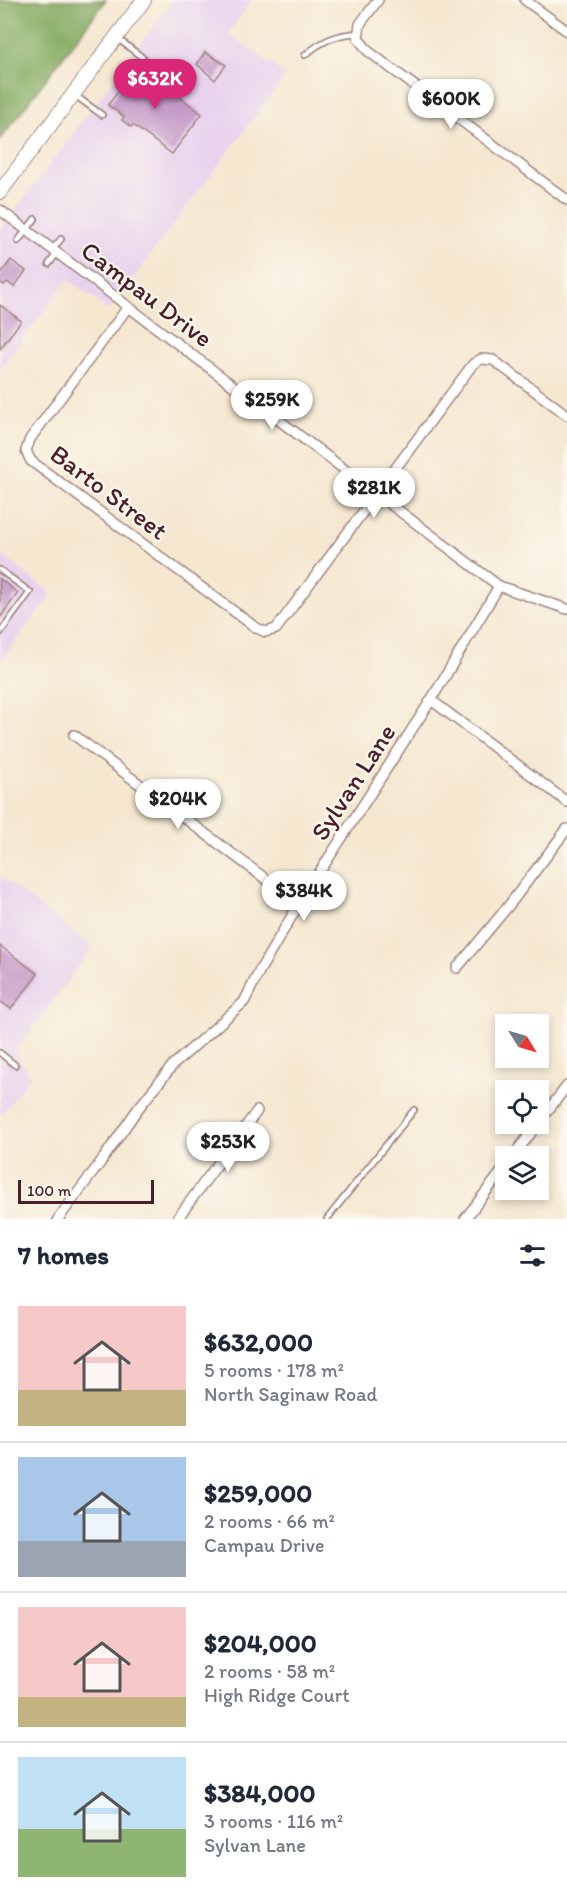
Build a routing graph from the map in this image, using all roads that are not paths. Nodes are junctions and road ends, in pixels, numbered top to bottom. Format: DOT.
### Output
graph roads {
  1 [pos="144,0"];
  2 [pos="378,0"];
  3 [pos="525,0"];
  4 [pos="567,32"];
  5 [pos="358,36"];
  6 [pos="116,38"];
  7 [pos="304,55"];
  8 [pos="143,58"];
  9 [pos="74,94"];
  10 [pos="102,115"];
  11 [pos="0,192"];
  12 [pos="567,200"];
  13 [pos="0,210"];
  14 [pos="35,219"];
  15 [pos="26,230"];
  16 [pos="61,239"];
  17 [pos="18,241"];
  18 [pos="55,251"];
  19 [pos="49,264"];
  20 [pos="128,307"];
  21 [pos="567,415"];
  22 [pos="377,493"];
  23 [pos="0,570"];
  24 [pos="499,586"];
  25 [pos="567,609"];
  26 [pos="0,633"];
  27 [pos="431,700"];
  28 [pos="74,735"];
  29 [pos="567,802"];
  30 [pos="567,829"];
  31 [pos="299,904"];
  32 [pos="458,968"];
  33 [pos="0,1053"];
  34 [pos="15,1065"];
  35 [pos="567,1086"];
  36 [pos="549,1109"];
  37 [pos="414,1110"];
  38 [pos="257,1111"];
  39 [pos="530,1134"];
  40 [pos="521,1146"];
  41 [pos="495,1180"];
  42 [pos="58,1219"];
  43 [pos="177,1219"];
  44 [pos="327,1219"];
  45 [pos="465,1219"];
  1 -- 6 [label="main road"];
  2 -- 5 [label="street"];
  3 -- 4 [label="street"];
  5 -- 7 [label="lane"];
  5 -- 12 [label="street"];
  6 -- 8 [label="lane"];
  6 -- 9 [label="main road"];
  9 -- 10 [label="lane"];
  9 -- 11 [label="main road"];
  13 -- 15 [label="street, Campau Drive"];
  14 -- 15 [label="lane"];
  15 -- 17 [label="lane"];
  15 -- 18 [label="street, Campau Drive"];
  16 -- 18 [label="lane"];
  18 -- 19 [label="lane"];
  18 -- 20 [label="street, Campau Drive"];
  20 -- 22 [label="street, Campau Drive"];
  20 -- 22 [label="street, Barto Street"];
  21 -- 22 [label="street"];
  22 -- 24 [label="street, Campau Drive"];
  23 -- 26 [label="lane"];
  24 -- 25 [label="street, Campau Drive"];
  24 -- 27 [label="street, Sylvan Lane"];
  27 -- 29 [label="street"];
  27 -- 31 [label="street, Sylvan Lane"];
  28 -- 31 [label="street"];
  30 -- 32 [label="street"];
  31 -- 42 [label="street, Sylvan Lane"];
  33 -- 34 [label="lane"];
  35 -- 36 [label="street"];
  37 -- 44 [label="lane"];
  38 -- 43 [label="street"];
  39 -- 40 [label="street"];
  41 -- 45 [label="street"];
}
